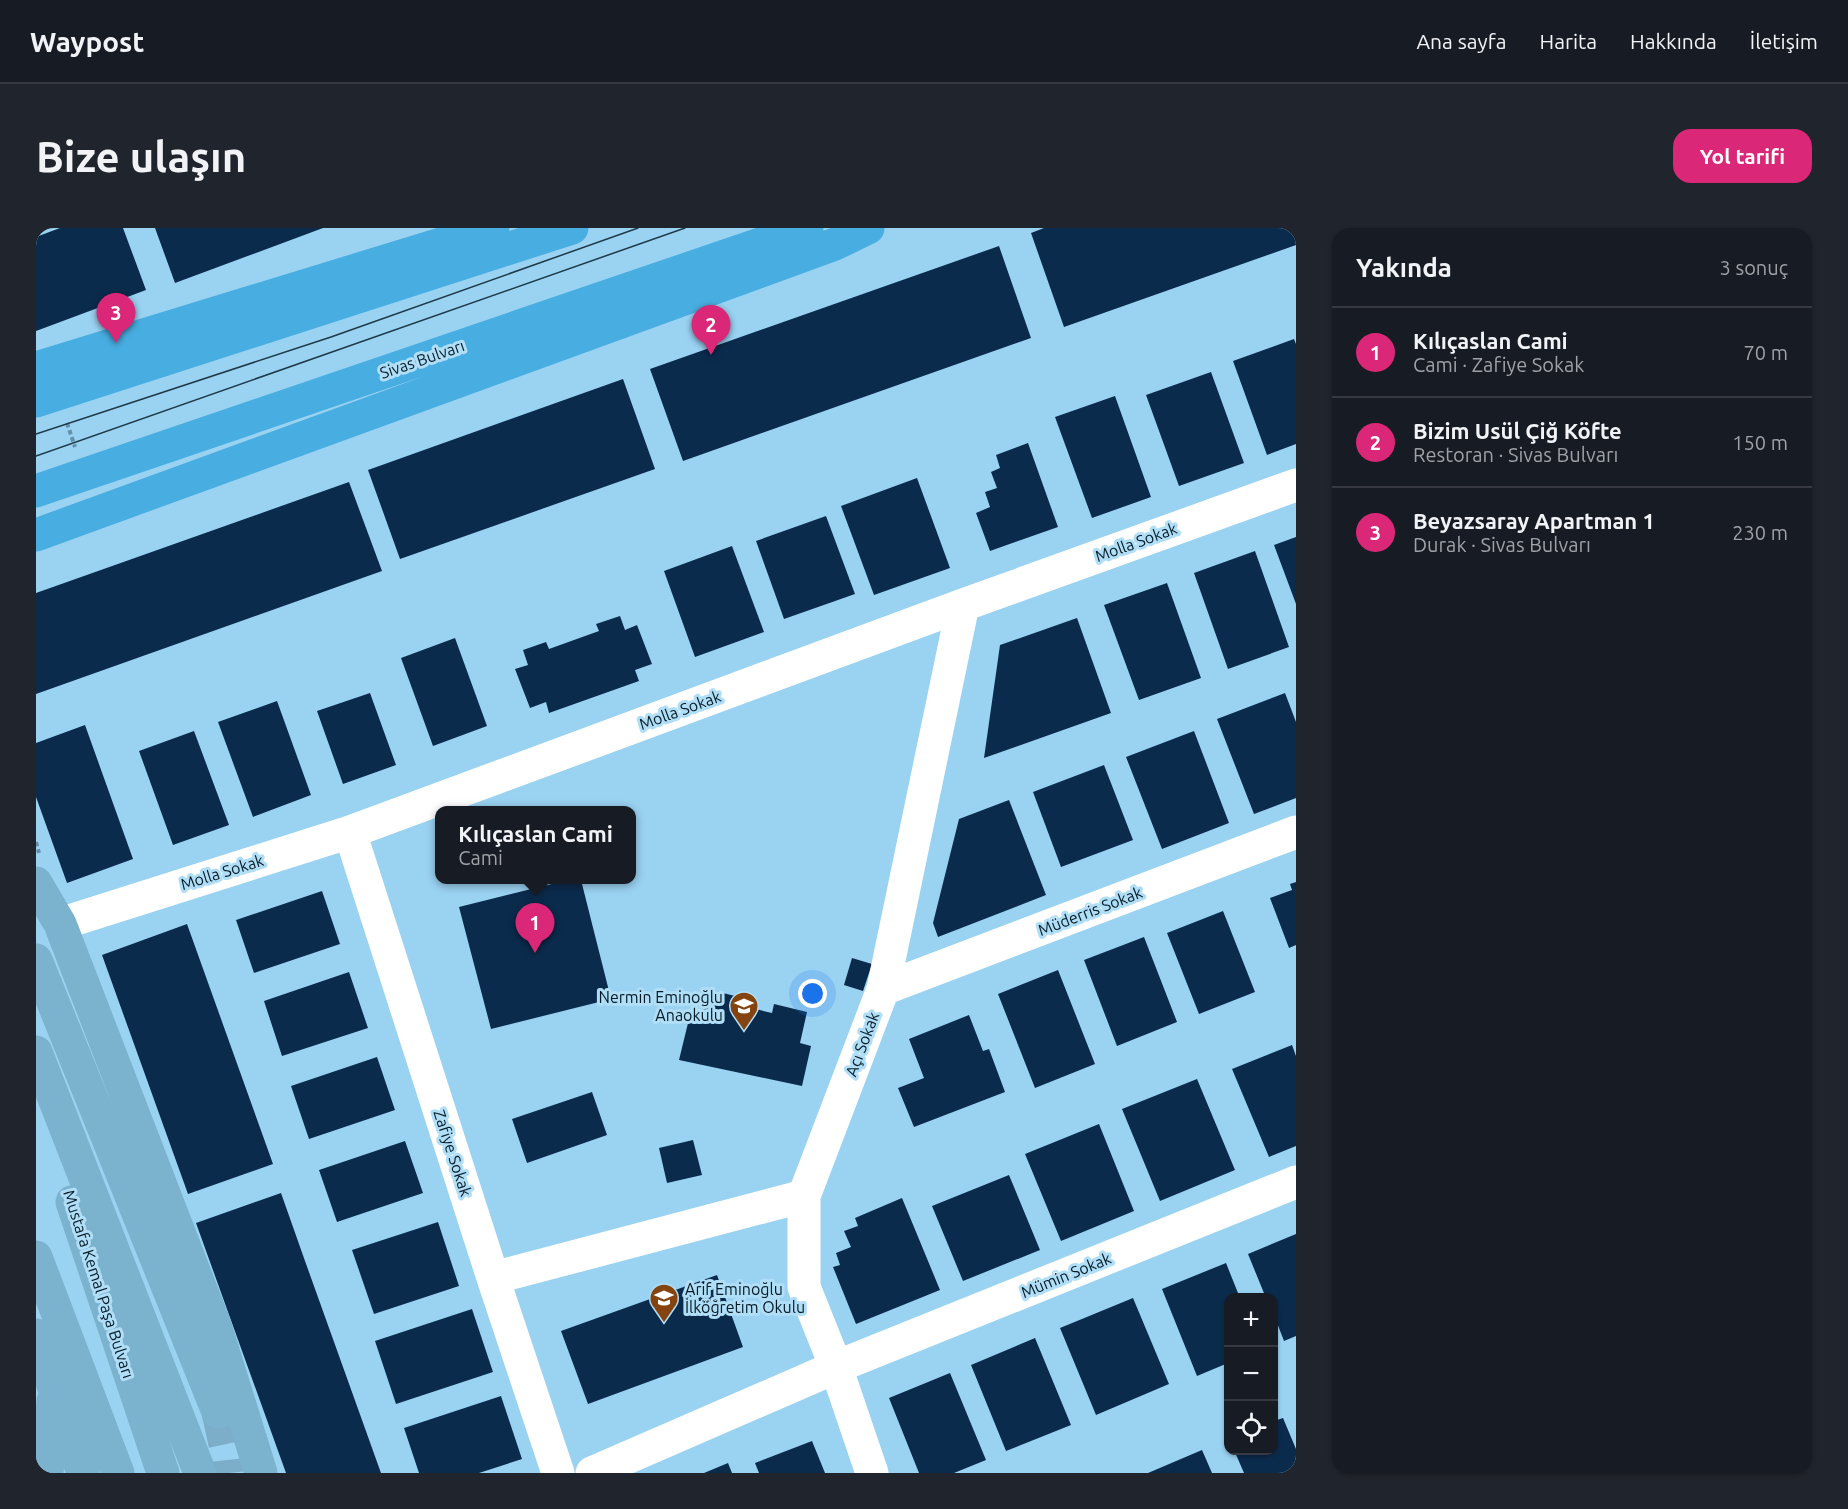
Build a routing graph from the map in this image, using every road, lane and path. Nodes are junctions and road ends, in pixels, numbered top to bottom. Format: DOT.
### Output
graph roads {
  1 [pos="493,228"];
  2 [pos="572,228"];
  3 [pos="807,228"];
  4 [pos="868,228"];
  5 [pos="36,368"];
  6 [pos="50,407"];
  7 [pos="75,447"];
  8 [pos="1296,485"];
  9 [pos="36,491"];
  10 [pos="36,535"];
  11 [pos="963,605"];
  12 [pos="350,832"];
  13 [pos="1296,832"];
  14 [pos="36,883"];
  15 [pos="60,924"];
  16 [pos="36,960"];
  17 [pos="883,989"];
  18 [pos="36,1053"];
  19 [pos="36,1095"];
  20 [pos="1296,1182"];
  21 [pos="804,1196"];
  22 [pos="36,1257"];
  23 [pos="493,1278"];
  24 [pos="36,1335"];
  25 [pos="836,1367"];
  26 [pos="54,1387"];
  27 [pos="218,1412"];
  28 [pos="47,1473"];
  29 [pos="83,1473"];
  30 [pos="118,1473"];
  31 [pos="163,1473"];
  32 [pos="200,1473"];
  33 [pos="261,1473"];
  34 [pos="558,1473"];
  35 [pos="592,1473"];
  36 [pos="872,1473"];
  1 -- 5 [label="highway"];
  2 -- 6 [label="highway"];
  3 -- 9 [label="highway, Sivas Bulvarı"];
  4 -- 10 [label="highway"];
  6 -- 7 [label="path"];
  8 -- 11 [label="street, Molla Sokak"];
  11 -- 12 [label="street, Molla Sokak"];
  11 -- 17 [label="street, Açı Sokak"];
  12 -- 15 [label="street, Molla Sokak"];
  12 -- 23 [label="street, Zafiye Sokak"];
  13 -- 17 [label="street, Müderris Sokak"];
  14 -- 15 [label="main road"];
  15 -- 33 [label="main road"];
  16 -- 27 [label="main road"];
  17 -- 21 [label="street, Açı Sokak"];
  18 -- 32 [label="main road"];
  19 -- 31 [label="main road, Mustafa Kemal Paşa Bulvarı"];
  20 -- 25 [label="street, Mümin Sokak"];
  21 -- 23 [label="street"];
  21 -- 25 [label="street, Açı Sokak"];
  22 -- 30 [label="main road"];
  23 -- 34 [label="street, Zafiye Sokak"];
  24 -- 26 [label="main road"];
  25 -- 35 [label="street, Mümin Sokak"];
  25 -- 36 [label="street, Açı Sokak"];
  26 -- 28 [label="main road"];
  26 -- 29 [label="main road"];
}
